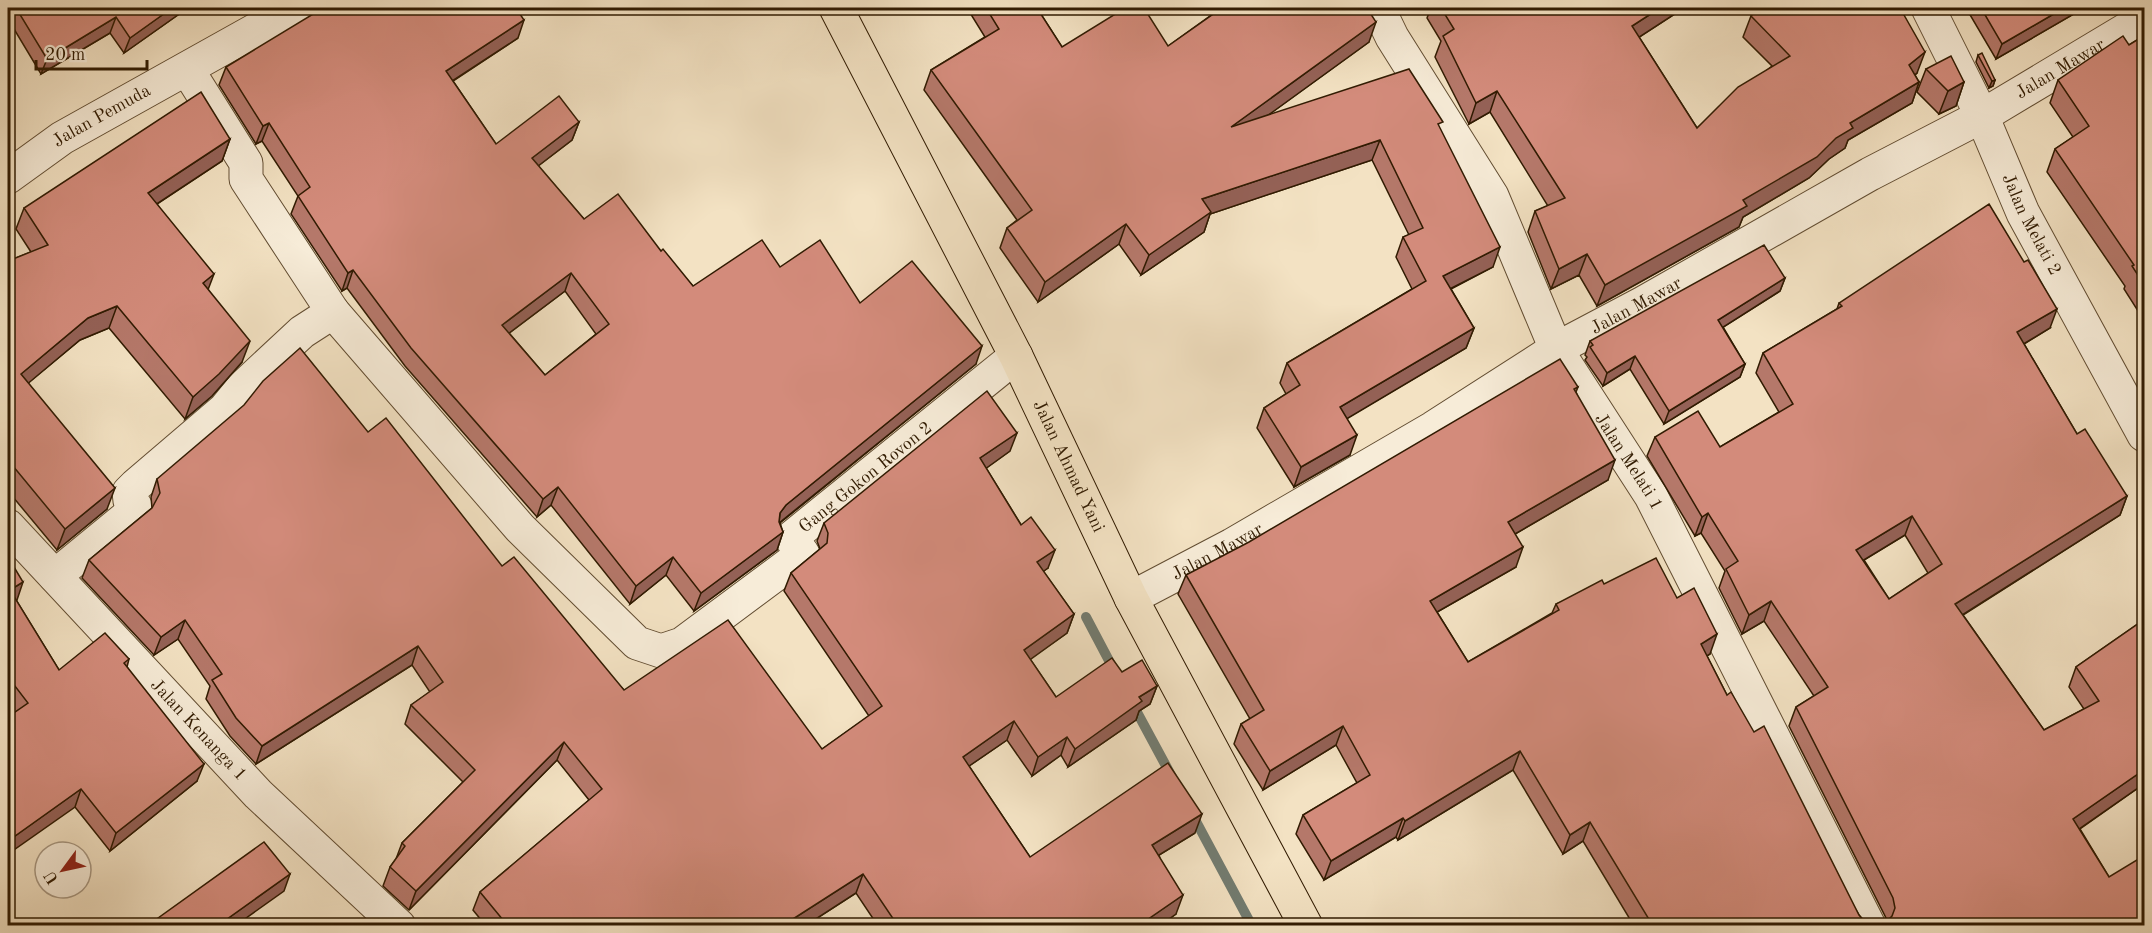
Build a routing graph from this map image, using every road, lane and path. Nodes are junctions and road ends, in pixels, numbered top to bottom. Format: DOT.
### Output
graph roads {
  1 [pos="295,8"];
  2 [pos="836,8"];
  3 [pos="1378,8"];
  4 [pos="1928,8"];
  5 [pos="2145,19"];
  6 [pos="187,69"];
  7 [pos="1982,116"];
  8 [pos="8,177"];
  9 [pos="333,312"];
  10 [pos="1556,349"];
  11 [pos="1016,356"];
  12 [pos="2145,435"];
  13 [pos="8,526"];
  14 [pos="55,576"];
  15 [pos="1131,598"];
  16 [pos="399,926"];
  17 [pos="1306,926"];
  18 [pos="1869,926"];
  1 -- 6 [label="street, Jalan Pemuda"];
  2 -- 11 [label="highway, Jalan Ahmad Yani"];
  3 -- 10 [label="street, Jalan Melati 1"];
  4 -- 7 [label="street, Jalan Melati 2"];
  5 -- 7 [label="street, Jalan Mawar"];
  6 -- 8 [label="street, Jalan Pemuda"];
  6 -- 9 [label="street"];
  7 -- 10 [label="street, Jalan Mawar"];
  7 -- 12 [label="street, Jalan Melati 2"];
  9 -- 11 [label="street, Gang Gokon Rovon 2"];
  9 -- 14 [label="street"];
  10 -- 15 [label="street, Jalan Mawar"];
  10 -- 18 [label="street, Jalan Melati 1"];
  11 -- 15 [label="highway, Jalan Ahmad Yani"];
  13 -- 14 [label="street, Jalan Kenanga 1"];
  14 -- 16 [label="street, Jalan Kenanga 1"];
  15 -- 17 [label="highway, Jalan Ahmad Yani"];
}
